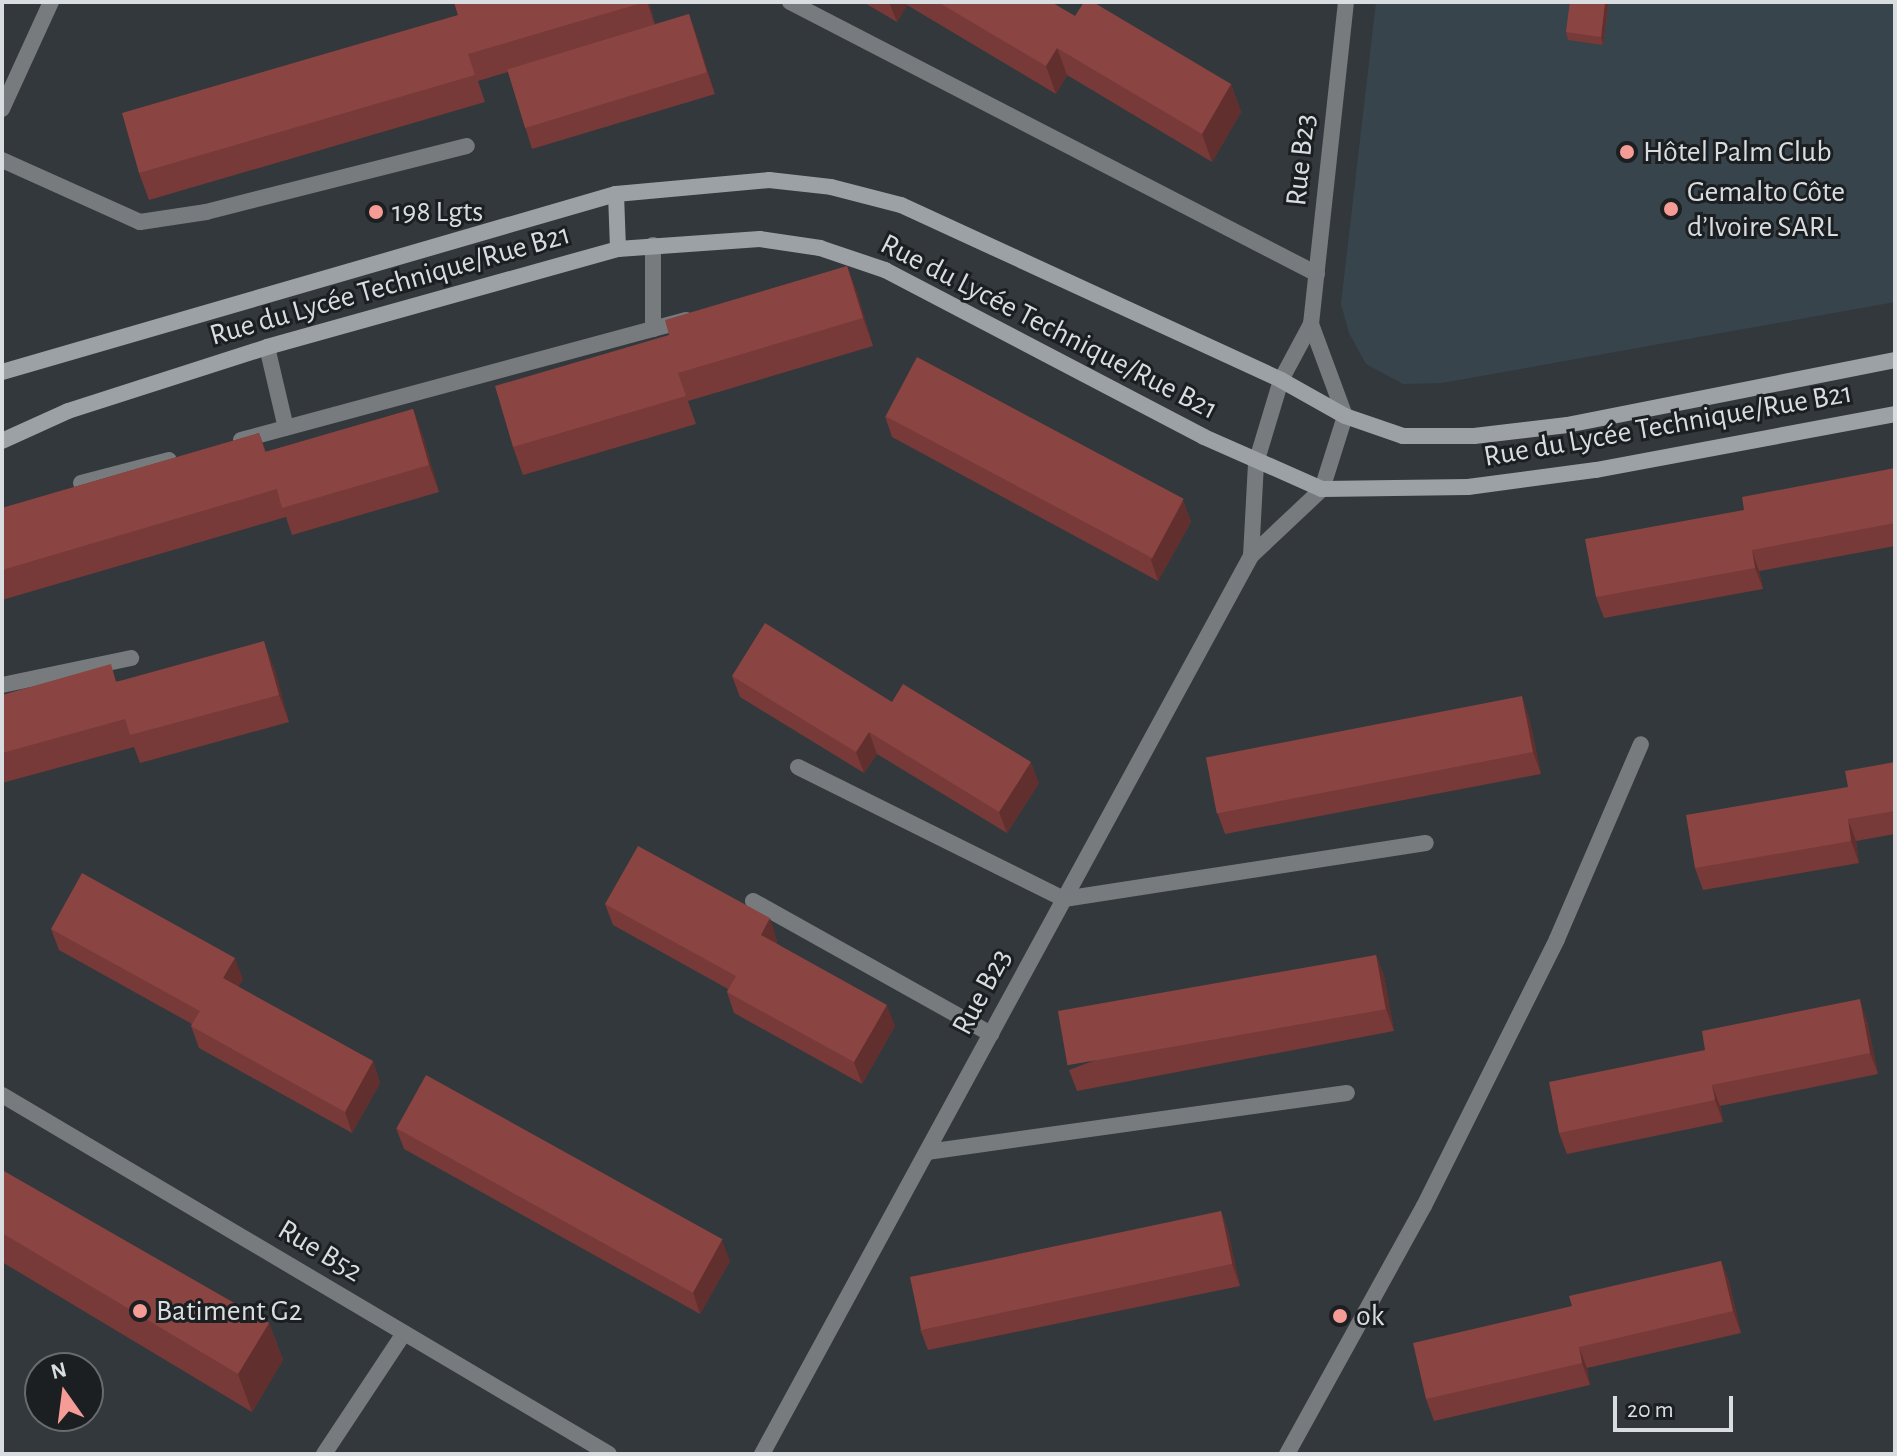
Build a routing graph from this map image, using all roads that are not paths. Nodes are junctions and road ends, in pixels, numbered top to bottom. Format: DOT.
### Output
graph roads {
  1 [pos="51,2"];
  2 [pos="790,2"];
  3 [pos="1346,2"];
  4 [pos="2,109"];
  5 [pos="467,146"];
  6 [pos="2,160"];
  7 [pos="616,194"];
  8 [pos="653,245"];
  9 [pos="618,249"];
  10 [pos="1317,274"];
  11 [pos="711,313"];
  12 [pos="1311,324"];
  13 [pos="653,329"];
  14 [pos="267,347"];
  15 [pos="1895,360"];
  16 [pos="2,372"];
  17 [pos="1281,380"];
  18 [pos="1895,414"];
  19 [pos="1345,416"];
  20 [pos="286,428"];
  21 [pos="2,441"];
  22 [pos="228,444"];
  23 [pos="184,456"];
  24 [pos="1256,463"];
  25 [pos="81,483"];
  26 [pos="1322,489"];
  27 [pos="1251,556"];
  28 [pos="131,658"];
  29 [pos="2,685"];
  30 [pos="1641,744"];
  31 [pos="798,767"];
  32 [pos="1426,843"];
  33 [pos="1064,899"];
  34 [pos="753,901"];
  35 [pos="991,1034"];
  36 [pos="1347,1093"];
  37 [pos="2,1095"];
  38 [pos="927,1152"];
  39 [pos="404,1333"];
  40 [pos="324,1454"];
  41 [pos="609,1454"];
  42 [pos="762,1454"];
  43 [pos="1287,1454"];
  1 -- 4 [label="street"];
  2 -- 10 [label="street"];
  3 -- 10 [label="street, Rue B23"];
  5 -- 6 [label="street"];
  7 -- 9 [label="street"];
  7 -- 16 [label="street, Rue du Lycée Technique/Rue B21"];
  7 -- 17 [label="street, Rue du Lycée Technique/Rue B21"];
  8 -- 9 [label="street, Rue du Lycée Technique/Rue B21"];
  8 -- 13 [label="street"];
  8 -- 24 [label="street, Rue du Lycée Technique/Rue B21"];
  9 -- 14 [label="street, Rue du Lycée Technique/Rue B21"];
  10 -- 12 [label="street, Rue B23"];
  11 -- 13 [label="street"];
  12 -- 17 [label="street"];
  12 -- 19 [label="street"];
  13 -- 20 [label="street"];
  14 -- 20 [label="street"];
  14 -- 21 [label="street, Rue du Lycée Technique/Rue B21"];
  15 -- 19 [label="street, Rue du Lycée Technique/Rue B21"];
  17 -- 19 [label="street, Rue du Lycée Technique/Rue B21"];
  17 -- 24 [label="street"];
  18 -- 26 [label="street, Rue du Lycée Technique/Rue B21"];
  19 -- 26 [label="street"];
  20 -- 22 [label="street"];
  23 -- 25 [label="street"];
  24 -- 26 [label="street, Rue du Lycée Technique/Rue B21"];
  24 -- 27 [label="street"];
  26 -- 27 [label="street"];
  27 -- 33 [label="street, Rue B23"];
  28 -- 29 [label="street"];
  30 -- 43 [label="street"];
  31 -- 33 [label="street"];
  32 -- 33 [label="street"];
  33 -- 35 [label="street, Rue B23"];
  34 -- 35 [label="street"];
  35 -- 38 [label="street, Rue B23"];
  36 -- 38 [label="street"];
  37 -- 39 [label="street, Rue B52"];
  38 -- 42 [label="street, Rue B23"];
  39 -- 40 [label="street"];
  39 -- 41 [label="street, Rue B52"];
}
